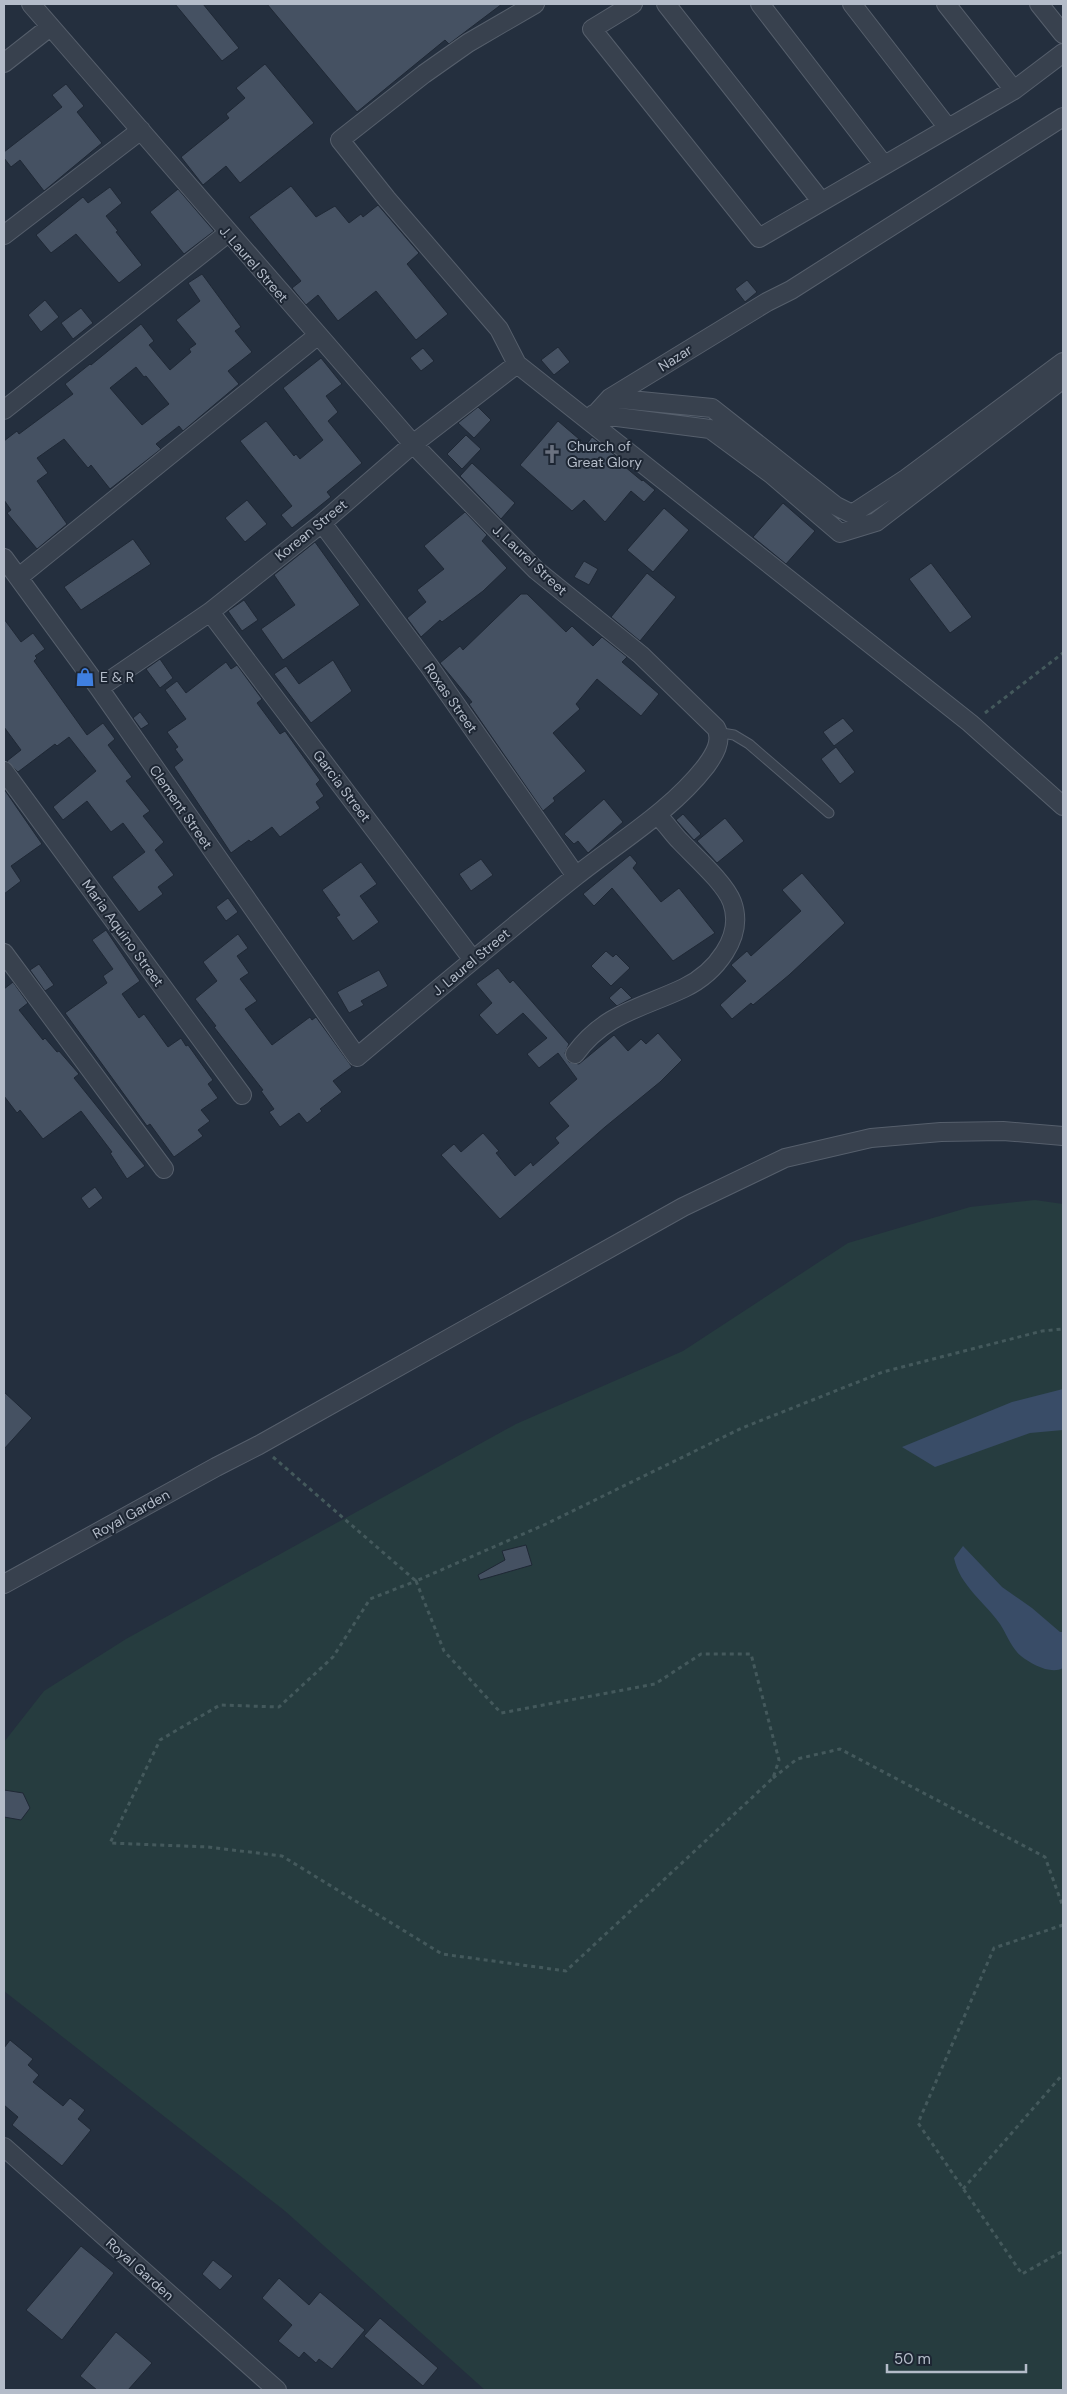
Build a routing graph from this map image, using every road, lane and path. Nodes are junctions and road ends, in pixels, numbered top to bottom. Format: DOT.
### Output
graph roads {
  1 [pos="31,4"];
  2 [pos="535,4"];
  3 [pos="633,4"];
  4 [pos="666,4"];
  5 [pos="760,4"];
  6 [pos="852,4"];
  7 [pos="946,4"];
  8 [pos="1039,4"];
  9 [pos="50,27"];
  10 [pos="1063,34"];
  11 [pos="1063,53"];
  12 [pos="4,63"];
  13 [pos="1014,90"];
  14 [pos="1063,117"];
  15 [pos="948,128"];
  16 [pos="141,130"];
  17 [pos="884,165"];
  18 [pos="821,201"];
  19 [pos="228,233"];
  20 [pos="4,236"];
  21 [pos="318,336"];
  22 [pos="517,364"];
  23 [pos="1063,368"];
  24 [pos="610,398"];
  25 [pos="4,410"];
  26 [pos="591,418"];
  27 [pos="413,444"];
  28 [pos="775,468"];
  29 [pos="322,523"];
  30 [pos="4,558"];
  31 [pos="18,577"];
  32 [pos="210,612"];
  33 [pos="1063,653"];
  34 [pos="99,688"];
  35 [pos="970,724"];
  36 [pos="720,735"];
  37 [pos="4,771"];
  38 [pos="1063,806"];
  39 [pos="829,813"];
  40 [pos="657,815"];
  41 [pos="576,876"];
  42 [pos="4,953"];
  43 [pos="473,960"];
  44 [pos="575,1054"];
  45 [pos="357,1057"];
  46 [pos="242,1095"];
  47 [pos="1063,1136"];
  48 [pos="164,1168"];
  49 [pos="1063,1329"];
  50 [pos="259,1445"];
  51 [pos="416,1581"];
  52 [pos="4,1584"];
  53 [pos="774,1778"];
  54 [pos="1063,1907"];
  55 [pos="1063,1924"];
  56 [pos="1063,2074"];
  57 [pos="4,2147"];
  58 [pos="963,2189"];
  59 [pos="1063,2251"];
  60 [pos="276,2390"];
  1 -- 9 [label="street, J. Laurel Street"];
  2 -- 22 [label="street"];
  3 -- 18 [label="street"];
  4 -- 18 [label="street"];
  5 -- 17 [label="street"];
  6 -- 15 [label="street"];
  7 -- 13 [label="street"];
  8 -- 10 [label="street"];
  9 -- 12 [label="street"];
  9 -- 16 [label="street, J. Laurel Street"];
  11 -- 13 [label="street"];
  13 -- 15 [label="street"];
  14 -- 24 [label="street, Nazar"];
  15 -- 17 [label="street"];
  16 -- 19 [label="street, J. Laurel Street"];
  16 -- 20 [label="street"];
  17 -- 18 [label="street"];
  19 -- 21 [label="street, J. Laurel Street"];
  19 -- 25 [label="street"];
  21 -- 27 [label="street, J. Laurel Street"];
  21 -- 31 [label="street"];
  22 -- 26 [label="street"];
  22 -- 27 [label="street, Korean Street"];
  23 -- 28 [label="street"];
  24 -- 26 [label="street, Nazar"];
  24 -- 28 [label="street"];
  26 -- 28 [label="street"];
  26 -- 35 [label="street"];
  27 -- 29 [label="street, Korean Street"];
  27 -- 36 [label="street, J. Laurel Street"];
  29 -- 32 [label="street, Korean Street"];
  29 -- 41 [label="street, Roxas Street"];
  30 -- 31 [label="street, Clement Street"];
  31 -- 34 [label="street, Clement Street"];
  32 -- 34 [label="street, Korean Street"];
  32 -- 43 [label="street, Garcia Street"];
  33 -- 35 [label="path"];
  34 -- 45 [label="street, Clement Street"];
  35 -- 38 [label="street"];
  36 -- 39 [label="lane"];
  36 -- 40 [label="street, J. Laurel Street"];
  37 -- 46 [label="street, Maria Aquino Street"];
  40 -- 41 [label="street, J. Laurel Street"];
  40 -- 44 [label="street"];
  41 -- 43 [label="street, J. Laurel Street"];
  42 -- 48 [label="street"];
  43 -- 45 [label="street, J. Laurel Street"];
  47 -- 50 [label="street, Royal Garden"];
  49 -- 51 [label="path"];
  50 -- 51 [label="path"];
  50 -- 52 [label="street, Royal Garden"];
  51 -- 53 [label="path"];
  51 -- 53 [label="path"];
  53 -- 54 [label="path"];
  55 -- 58 [label="path"];
  56 -- 58 [label="path"];
  57 -- 60 [label="street, Royal Garden"];
  58 -- 59 [label="path"];
}
